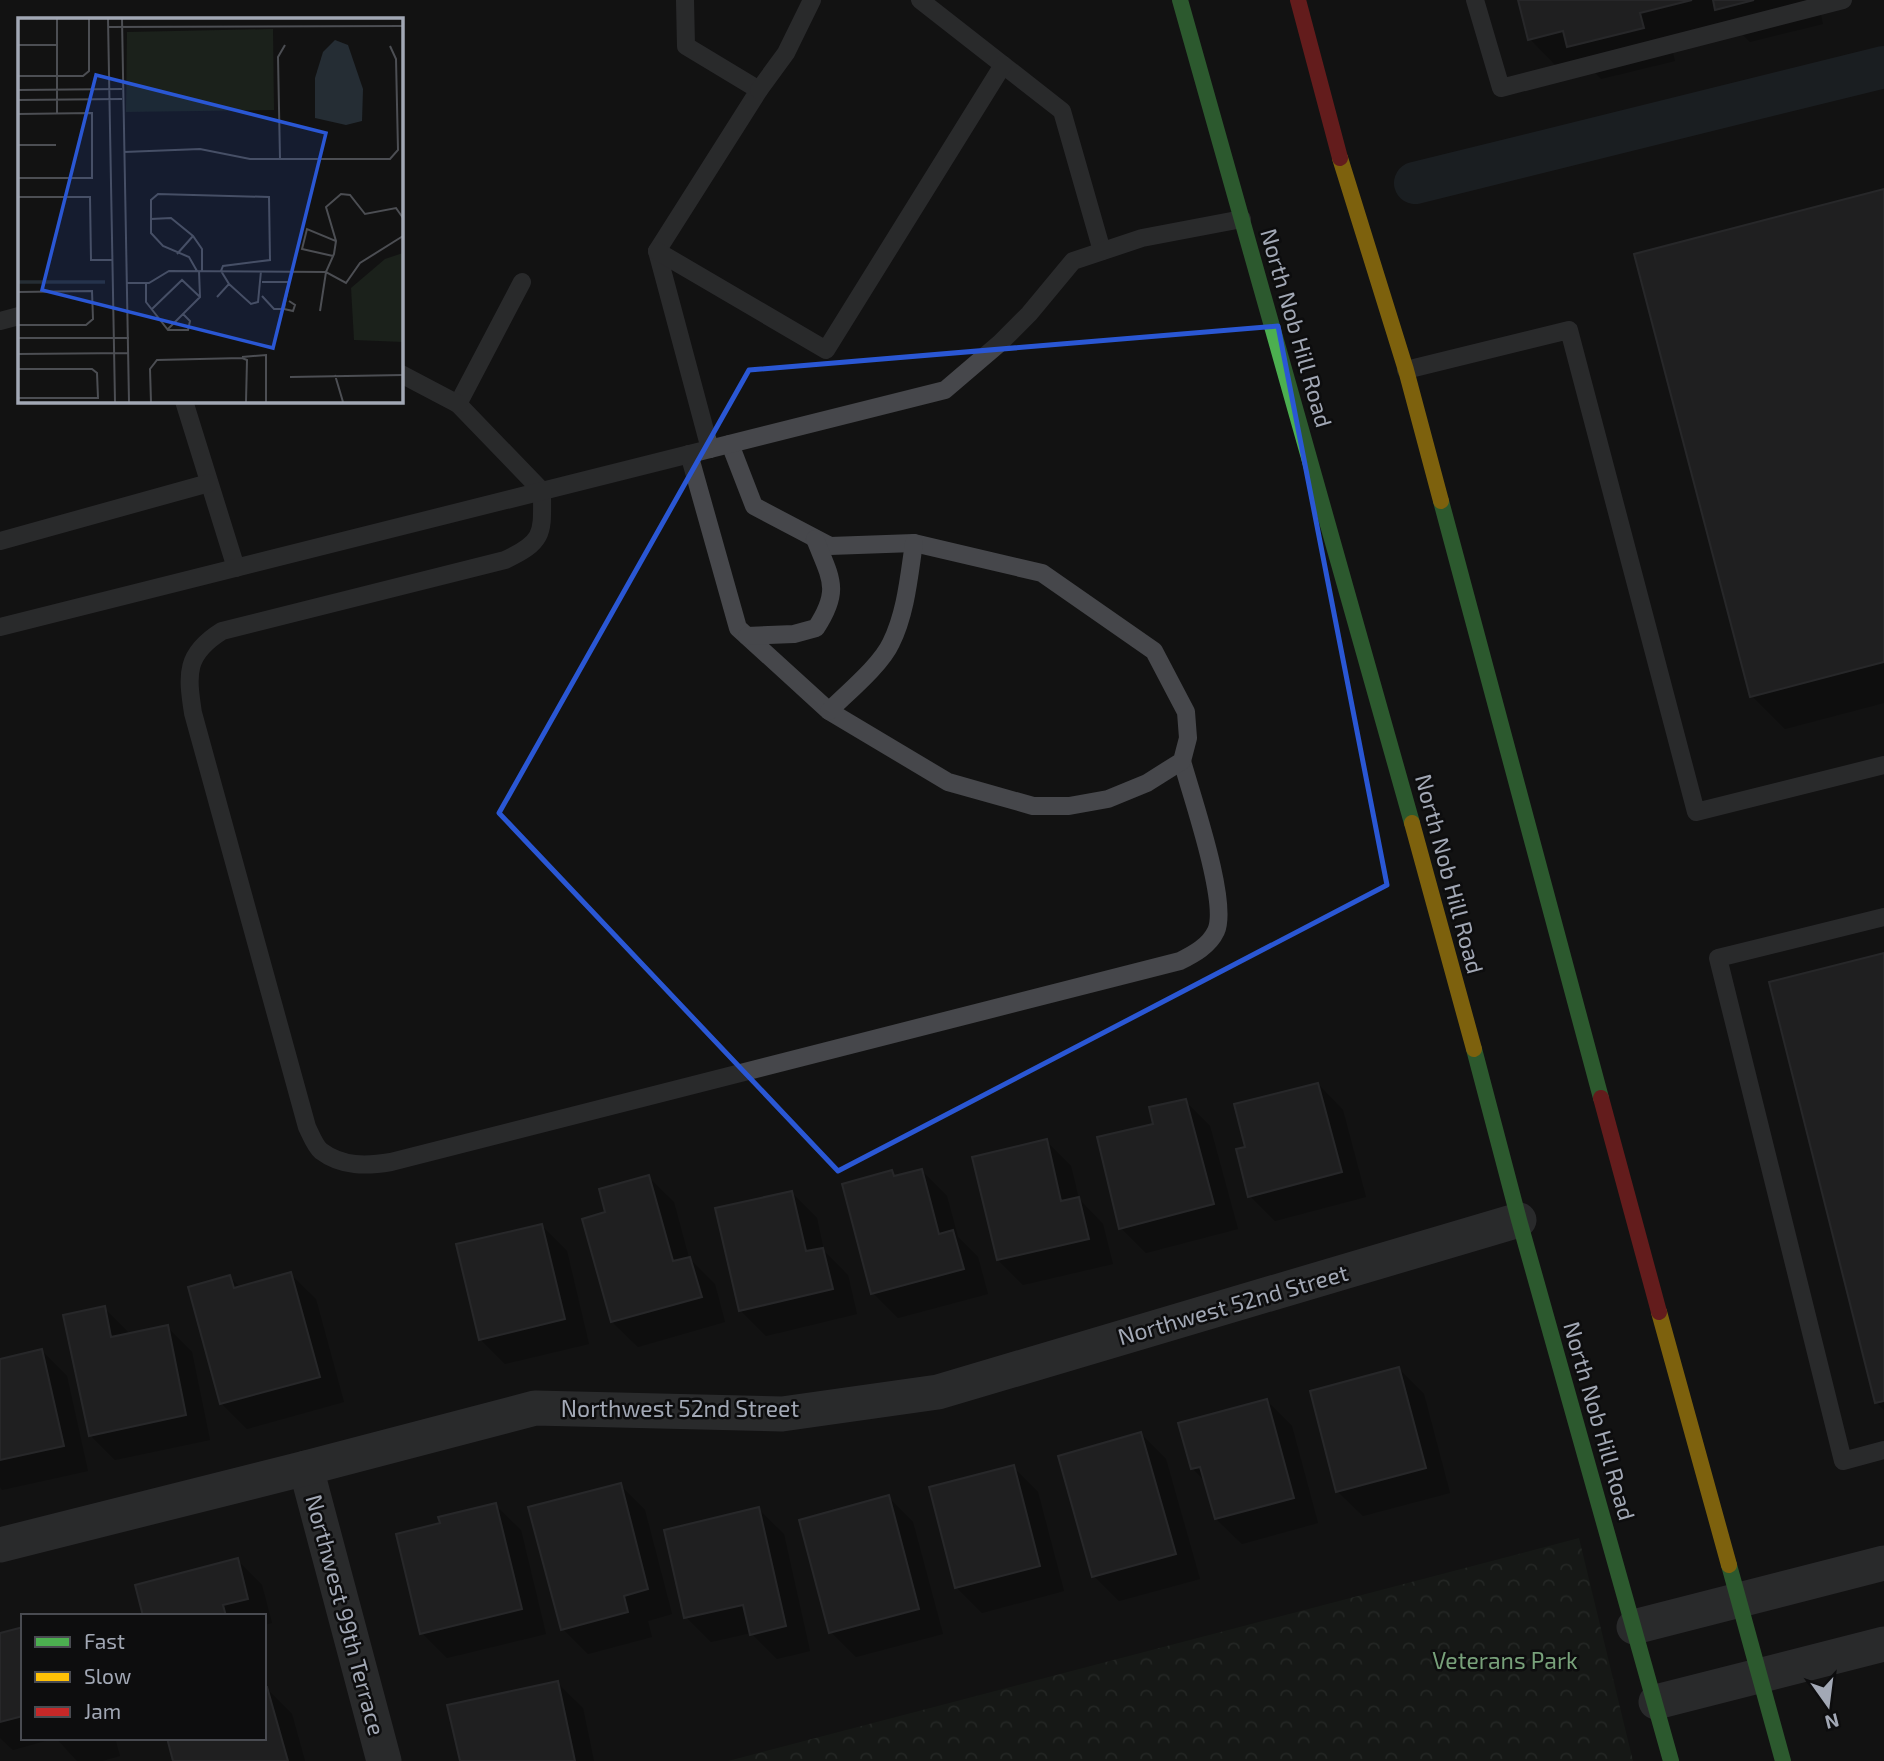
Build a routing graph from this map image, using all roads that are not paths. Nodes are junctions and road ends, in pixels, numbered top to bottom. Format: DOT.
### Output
graph roads {
  1 [pos="685,0"];
  2 [pos="812,0"];
  3 [pos="920,0"];
  4 [pos="1180,0"];
  5 [pos="1298,0"];
  6 [pos="1475,0"];
  7 [pos="1843,0"];
  8 [pos="1003,65"];
  9 [pos="759,90"];
  10 [pos="1242,219"];
  11 [pos="657,251"];
  12 [pos="1102,251"];
  13 [pos="522,282"];
  14 [pos="18,316"];
  15 [pos="0,321"];
  16 [pos="1406,370"];
  17 [pos="402,375"];
  18 [pos="184,402"];
  19 [pos="457,404"];
  20 [pos="730,444"];
  21 [pos="710,449"];
  22 [pos="688,454"];
  23 [pos="209,483"];
  24 [pos="542,491"];
  25 [pos="816,539"];
  26 [pos="0,541"];
  27 [pos="914,543"];
  28 [pos="236,568"];
  29 [pos="0,627"];
  30 [pos="747,636"];
  31 [pos="829,711"];
  32 [pos="1182,761"];
  33 [pos="1884,765"];
  34 [pos="1884,918"];
  35 [pos="1519,1220"];
  36 [pos="1884,1450"];
  37 [pos="306,1468"];
  38 [pos="0,1545"];
  39 [pos="1884,1563"];
  40 [pos="1740,1599"];
  41 [pos="1634,1627"];
  42 [pos="1884,1644"];
  43 [pos="1761,1675"];
  44 [pos="1656,1702"];
  45 [pos="384,1761"];
  46 [pos="1671,1761"];
  47 [pos="1783,1761"];
  1 -- 9 [label="lane"];
  2 -- 9 [label="lane"];
  3 -- 8 [label="lane"];
  4 -- 10 [label="main road, North Nob Hill Road"];
  5 -- 16 [label="main road"];
  6 -- 7 [label="lane"];
  8 -- 11 [label="lane"];
  8 -- 12 [label="lane"];
  9 -- 11 [label="lane"];
  10 -- 12 [label="lane"];
  10 -- 35 [label="main road, North Nob Hill Road"];
  11 -- 21 [label="lane"];
  12 -- 20 [label="lane"];
  13 -- 19 [label="lane"];
  14 -- 15 [label="lane"];
  16 -- 33 [label="lane"];
  16 -- 40 [label="main road"];
  17 -- 19 [label="lane"];
  18 -- 23 [label="lane"];
  19 -- 24 [label="lane"];
  20 -- 21 [label="lane"];
  20 -- 25 [label="lane"];
  21 -- 22 [label="lane"];
  22 -- 24 [label="lane"];
  22 -- 30 [label="lane"];
  23 -- 26 [label="lane"];
  23 -- 28 [label="lane"];
  24 -- 28 [label="lane"];
  24 -- 32 [label="lane"];
  25 -- 27 [label="lane"];
  25 -- 30 [label="lane"];
  27 -- 31 [label="lane"];
  27 -- 32 [label="lane"];
  28 -- 29 [label="lane"];
  30 -- 31 [label="lane"];
  31 -- 32 [label="lane"];
  34 -- 36 [label="lane"];
  35 -- 37 [label="street, Northwest 52nd Street"];
  35 -- 41 [label="main road, North Nob Hill Road"];
  37 -- 38 [label="street, Northwest 52nd Street"];
  37 -- 45 [label="street, Northwest 99th Terrace"];
  39 -- 40 [label="street"];
  40 -- 41 [label="street"];
  40 -- 43 [label="main road"];
  41 -- 44 [label="main road, North Nob Hill Road"];
  42 -- 43 [label="street"];
  43 -- 44 [label="street"];
  43 -- 47 [label="main road"];
  44 -- 46 [label="main road, North Nob Hill Road"];
}
